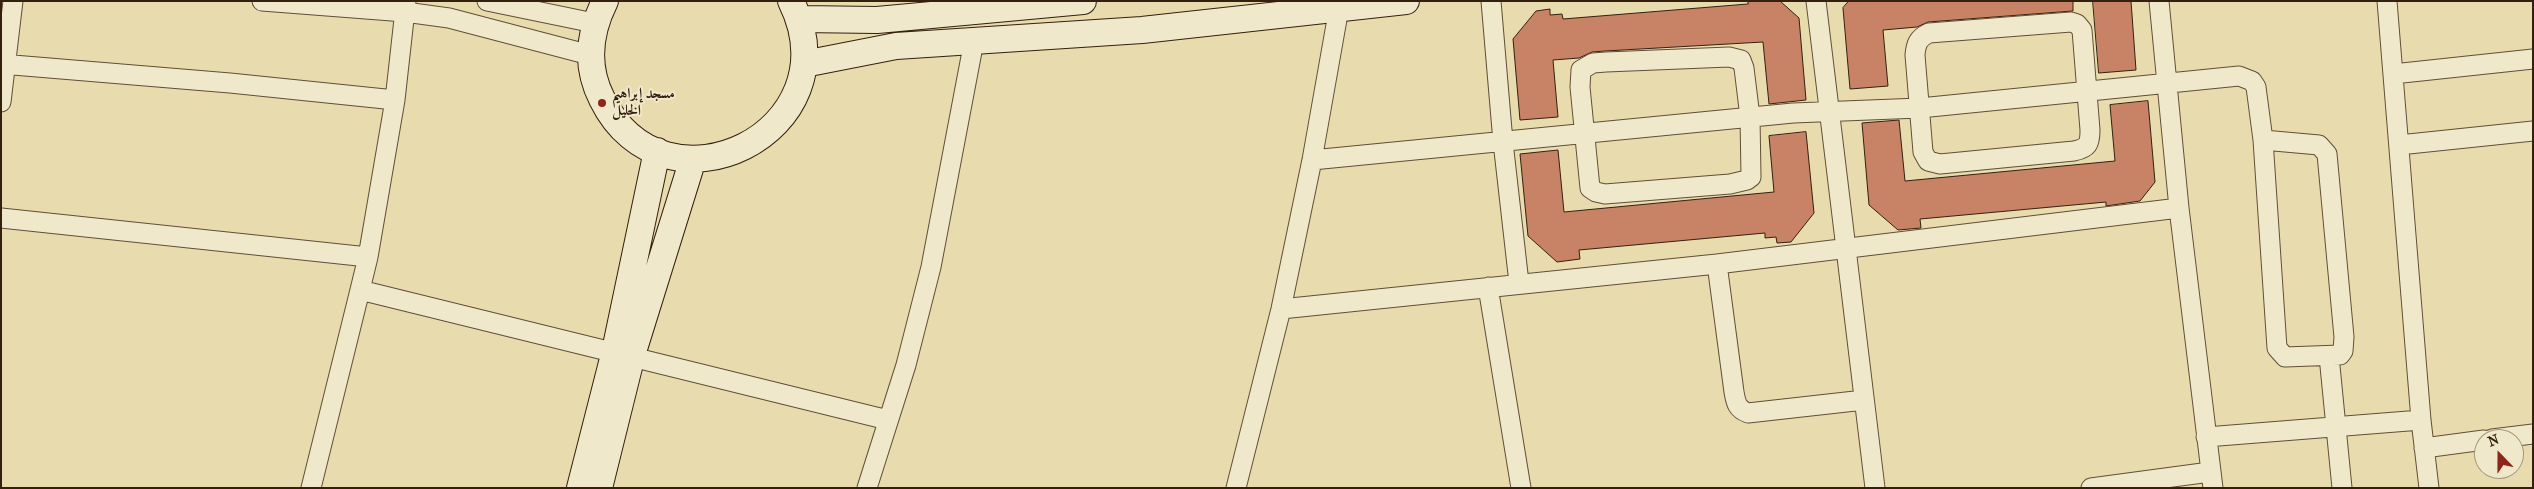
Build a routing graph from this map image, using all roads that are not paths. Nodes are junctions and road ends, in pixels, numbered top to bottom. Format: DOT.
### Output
graph roads {
  1 [pos="13,1"];
  2 [pos="262,1"];
  3 [pos="487,1"];
  4 [pos="1083,1"];
  5 [pos="1406,1"];
  6 [pos="1492,1"];
  7 [pos="1816,1"];
  8 [pos="2159,1"];
  9 [pos="2387,1"];
  10 [pos="312,3"];
  11 [pos="988,6"];
  12 [pos="406,7"];
  13 [pos="1339,8"];
  14 [pos="450,10"];
  15 [pos="795,10"];
  16 [pos="600,12"];
  17 [pos="974,41"];
  18 [pos="590,55"];
  19 [pos="2533,59"];
  20 [pos="3,64"];
  21 [pos="804,64"];
  22 [pos="2393,74"];
  23 [pos="2168,83"];
  24 [pos="2086,91"];
  25 [pos="395,100"];
  26 [pos="1,102"];
  27 [pos="1920,108"];
  28 [pos="1828,110"];
  29 [pos="1750,117"];
  30 [pos="2533,131"];
  31 [pos="1585,134"];
  32 [pos="2263,140"];
  33 [pos="1503,142"];
  34 [pos="2399,145"];
  35 [pos="657,152"];
  36 [pos="693,159"];
  37 [pos="1312,160"];
  38 [pos="2180,208"];
  39 [pos="1,218"];
  40 [pos="1845,248"];
  41 [pos="368,256"];
  42 [pos="1717,264"];
  43 [pos="1518,283"];
  44 [pos="1488,288"];
  45 [pos="360,290"];
  46 [pos="1281,309"];
  47 [pos="624,353"];
  48 [pos="2329,356"];
  49 [pos="1864,400"];
  50 [pos="888,420"];
  51 [pos="2421,420"];
  52 [pos="2336,427"];
  53 [pos="2206,437"];
  54 [pos="2474,441"];
  55 [pos="2424,448"];
  56 [pos="2212,480"];
  57 [pos="311,488"];
  58 [pos="580,488"];
  59 [pos="599,488"];
  60 [pos="867,488"];
  61 [pos="1236,488"];
  62 [pos="1521,488"];
  63 [pos="1875,488"];
  64 [pos="2091,488"];
  65 [pos="2342,488"];
  66 [pos="2428,488"];
  1 -- 20 [label="street"];
  2 -- 10 [label="street"];
  3 -- 16 [label="street"];
  4 -- 11 [label="street"];
  5 -- 13 [label="street"];
  6 -- 33 [label="street"];
  7 -- 28 [label="street"];
  8 -- 23 [label="street"];
  9 -- 22 [label="street"];
  10 -- 12 [label="street"];
  11 -- 15 [label="street"];
  12 -- 14 [label="street"];
  12 -- 25 [label="street"];
  13 -- 17 [label="street"];
  13 -- 37 [label="street"];
  14 -- 18 [label="street"];
  15 -- 21 [label="street"];
  16 -- 18 [label="street"];
  17 -- 21 [label="street"];
  17 -- 50 [label="street"];
  18 -- 35 [label="street"];
  19 -- 22 [label="street"];
  20 -- 25 [label="street"];
  20 -- 26 [label="street"];
  21 -- 36 [label="street"];
  22 -- 34 [label="street"];
  23 -- 24 [label="street"];
  23 -- 32 [label="street"];
  23 -- 38 [label="street"];
  24 -- 27 [label="street"];
  24 -- 27 [label="street"];
  24 -- 27 [label="street"];
  25 -- 41 [label="street"];
  27 -- 28 [label="street"];
  28 -- 29 [label="street"];
  28 -- 40 [label="street"];
  29 -- 31 [label="street"];
  29 -- 31 [label="street"];
  29 -- 31 [label="street"];
  30 -- 34 [label="street"];
  31 -- 33 [label="street"];
  32 -- 48 [label="street"];
  32 -- 48 [label="street"];
  33 -- 37 [label="street"];
  33 -- 43 [label="street"];
  34 -- 51 [label="street"];
  35 -- 36 [label="street"];
  35 -- 47 [label="street"];
  36 -- 47 [label="street"];
  37 -- 46 [label="street"];
  38 -- 40 [label="street"];
  38 -- 53 [label="street"];
  39 -- 41 [label="street"];
  40 -- 42 [label="street"];
  40 -- 49 [label="street"];
  41 -- 45 [label="street"];
  42 -- 43 [label="street"];
  42 -- 49 [label="street"];
  43 -- 44 [label="street"];
  44 -- 46 [label="street"];
  44 -- 62 [label="street"];
  45 -- 47 [label="street"];
  45 -- 57 [label="street"];
  46 -- 61 [label="street"];
  47 -- 50 [label="street"];
  47 -- 58 [label="street"];
  47 -- 59 [label="street"];
  48 -- 52 [label="street"];
  49 -- 63 [label="street"];
  50 -- 60 [label="street"];
  51 -- 52 [label="street"];
  51 -- 55 [label="street"];
  52 -- 53 [label="street"];
  52 -- 65 [label="street"];
  53 -- 56 [label="street"];
  54 -- 55 [label="street"];
  55 -- 66 [label="street"];
  56 -- 64 [label="street"];
}
